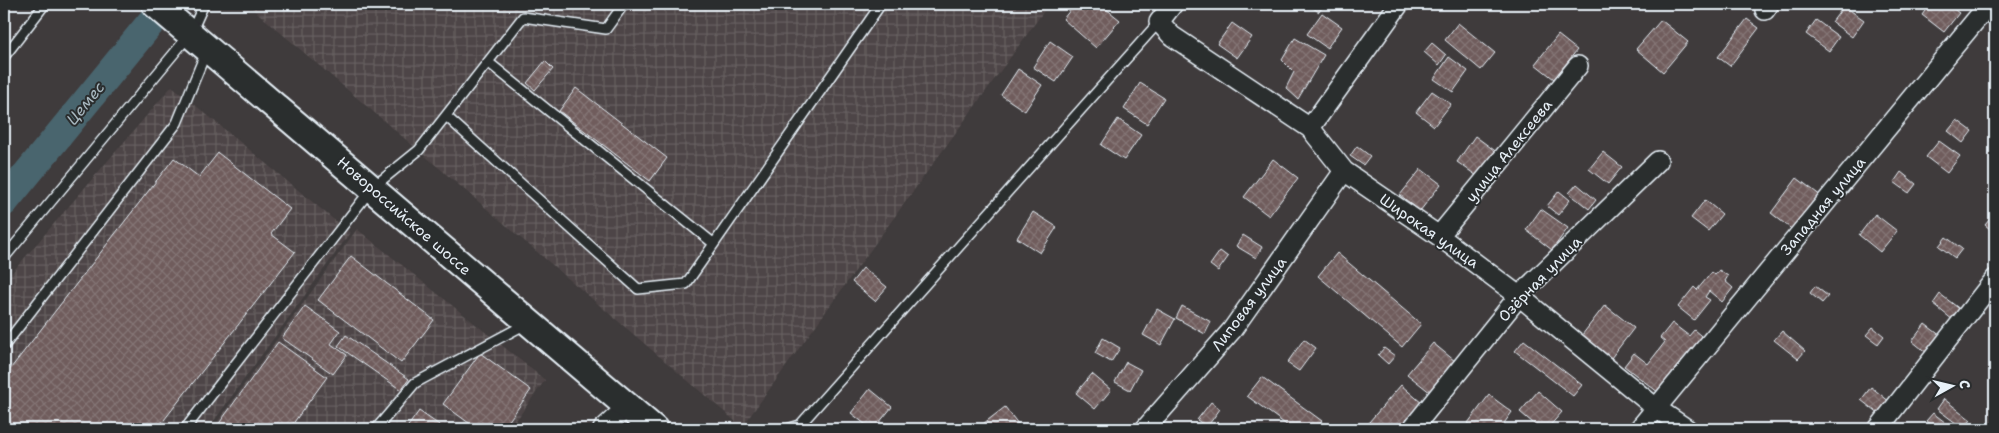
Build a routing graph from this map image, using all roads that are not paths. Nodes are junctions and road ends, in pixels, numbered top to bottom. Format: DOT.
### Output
graph roads {
  1 [pos="45,4"];
  2 [pos="155,4"];
  3 [pos="204,4"];
  4 [pos="624,4"];
  5 [pos="880,4"];
  6 [pos="1173,4"];
  7 [pos="1399,4"];
  8 [pos="1989,4"];
  9 [pos="1158,22"];
  10 [pos="193,34"];
  11 [pos="4,57"];
  12 [pos="488,62"];
  13 [pos="1578,66"];
  14 [pos="446,116"];
  15 [pos="1310,128"];
  16 [pos="1658,161"];
  17 [pos="1344,172"];
  18 [pos="372,188"];
  19 [pos="1440,236"];
  20 [pos="713,243"];
  21 [pos="4,258"];
  22 [pos="1995,279"];
  23 [pos="1519,296"];
  24 [pos="529,323"];
  25 [pos="4,346"];
  26 [pos="626,406"];
  27 [pos="1656,408"];
  28 [pos="185,429"];
  29 [pos="376,429"];
  30 [pos="603,429"];
  31 [pos="654,429"];
  32 [pos="787,429"];
  33 [pos="1145,429"];
  34 [pos="1412,429"];
  35 [pos="1639,429"];
  36 [pos="1687,429"];
  37 [pos="1878,429"];
  1 -- 11 [label="lane"];
  2 -- 10 [label="main road, Новороссийское шоссе"];
  3 -- 10 [label="lane"];
  4 -- 12 [label="lane"];
  5 -- 20 [label="lane"];
  6 -- 9 [label="street"];
  7 -- 15 [label="street"];
  8 -- 27 [label="street, Западная улица"];
  9 -- 15 [label="street, Широкая улица"];
  9 -- 32 [label="lane"];
  10 -- 18 [label="main road, Новороссийское шоссе"];
  10 -- 21 [label="lane"];
  10 -- 25 [label="lane"];
  12 -- 14 [label="lane"];
  12 -- 20 [label="lane"];
  13 -- 19 [label="street, улица Алексеева"];
  14 -- 18 [label="lane"];
  14 -- 20 [label="lane"];
  15 -- 17 [label="street, Широкая улица"];
  16 -- 23 [label="street, Озёрная улица"];
  17 -- 19 [label="street, Широкая улица"];
  17 -- 33 [label="street, Липовая улица"];
  18 -- 24 [label="main road, Новороссийское шоссе"];
  18 -- 28 [label="lane"];
  19 -- 23 [label="street, Широкая улица"];
  22 -- 37 [label="street"];
  23 -- 27 [label="street, Широкая улица"];
  23 -- 34 [label="street, Озёрная улица"];
  24 -- 26 [label="main road, Новороссийское шоссе"];
  24 -- 29 [label="lane"];
  26 -- 30 [label="street"];
  26 -- 31 [label="main road, Новороссийское шоссе"];
  27 -- 35 [label="street, Западная улица"];
  27 -- 36 [label="street, Широкая улица"];
}
